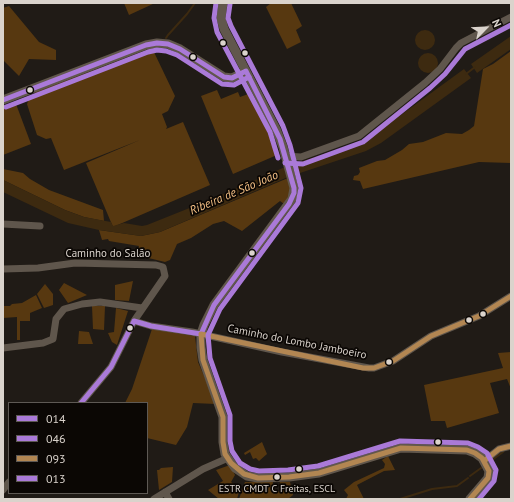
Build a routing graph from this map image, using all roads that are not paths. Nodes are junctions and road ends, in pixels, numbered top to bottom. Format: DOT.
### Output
graph roads {
  1 [pos="223,3"];
  2 [pos="511,17"];
  3 [pos="246,71"];
  4 [pos="3,100"];
  5 [pos="285,156"];
  6 [pos="3,224"];
  7 [pos="40,226"];
  8 [pos="3,269"];
  9 [pos="511,296"];
  10 [pos="142,308"];
  11 [pos="134,321"];
  12 [pos="201,334"];
  13 [pos="3,348"];
  14 [pos="82,402"];
  15 [pos="511,446"];
  16 [pos="228,458"];
  17 [pos="486,464"];
  18 [pos="165,492"];
  19 [pos="154,499"];
  20 [pos="169,499"];
  21 [pos="470,499"];
  1 -- 3 [label="main road"];
  2 -- 5 [label="street"];
  3 -- 4 [label="main road"];
  3 -- 5 [label="main road"];
  5 -- 12 [label="main road"];
  6 -- 7 [label="street"];
  8 -- 10 [label="street, Caminho do Salão"];
  9 -- 12 [label="street, Caminho do Lombo Jamboeiro"];
  10 -- 11 [label="street"];
  10 -- 13 [label="street"];
  11 -- 12 [label="street, Caminho do Lombo Jamboeiro"];
  11 -- 14 [label="street"];
  12 -- 16 [label="main road"];
  15 -- 17 [label="street"];
  16 -- 17 [label="main road"];
  16 -- 18 [label="street"];
  17 -- 21 [label="main road"];
  18 -- 19 [label="street"];
  18 -- 20 [label="street"];
}
